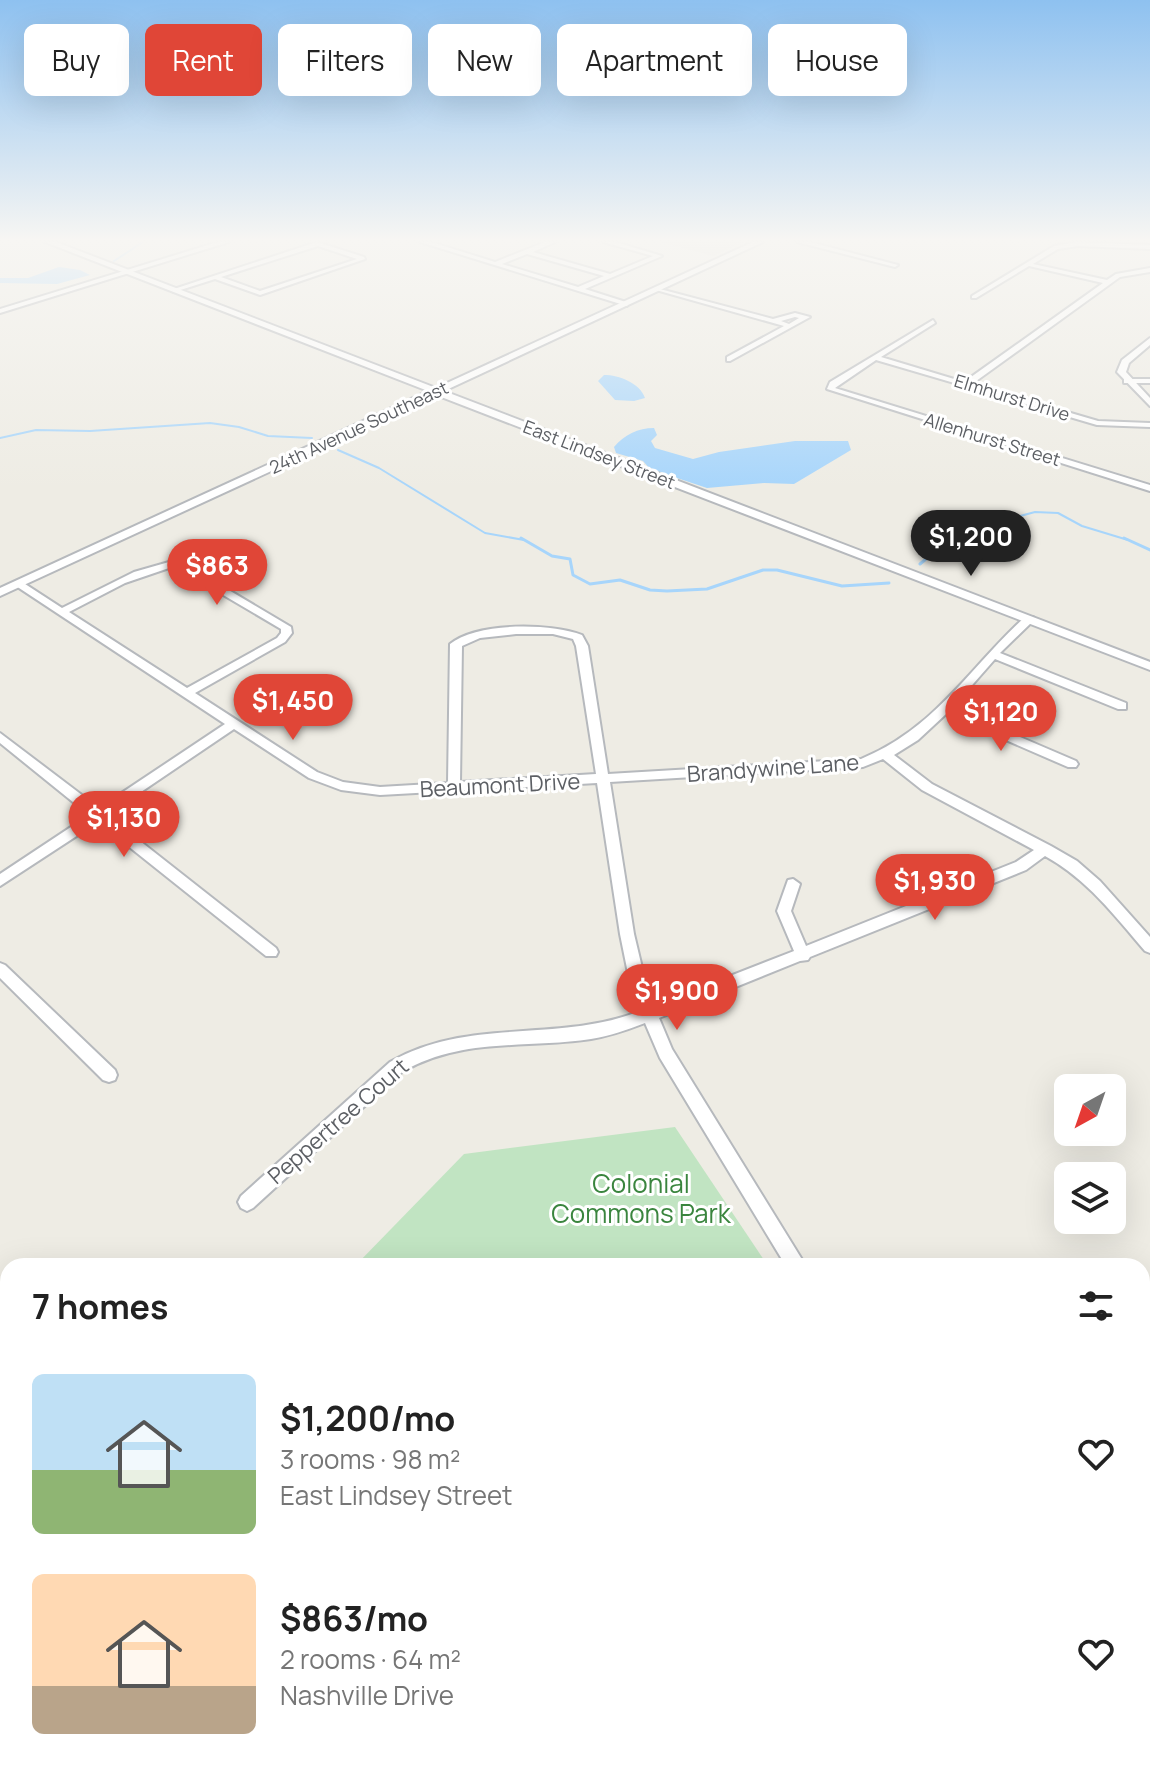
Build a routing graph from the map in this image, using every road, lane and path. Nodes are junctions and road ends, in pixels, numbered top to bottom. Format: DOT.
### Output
graph roads {
  1 [pos="262,325"];
  2 [pos="583,325"];
  3 [pos="785,325"];
  4 [pos="929,325"];
  5 [pos="1048,325"];
  6 [pos="790,326"];
  7 [pos="1150,341"];
  8 [pos="876,358"];
  9 [pos="730,359"];
  10 [pos="1127,381"];
  11 [pos="1150,381"];
  12 [pos="966,384"];
  13 [pos="436,393"];
  14 [pos="1150,403"];
  15 [pos="1150,425"];
  16 [pos="1150,488"];
  17 [pos="18,584"];
  18 [pos="0,592"];
  19 [pos="62,612"];
  20 [pos="1029,619"];
  21 [pos="995,655"];
  22 [pos="1150,666"];
  23 [pos="187,693"];
  24 [pos="1122,706"];
  25 [pos="945,709"];
  26 [pos="233,724"];
  27 [pos="0,737"];
  28 [pos="886,755"];
  29 [pos="1072,764"];
  30 [pos="604,779"];
  31 [pos="454,787"];
  32 [pos="98,815"];
  33 [pos="1046,849"];
  34 [pos="0,881"];
  35 [pos="793,884"];
  36 [pos="1150,947"];
  37 [pos="271,952"];
  38 [pos="803,956"];
  39 [pos="0,969"];
  40 [pos="648,1016"];
  41 [pos="109,1075"];
  42 [pos="247,1202"];
  43 [pos="792,1258"];
  1 -- 13 [label="street, East Lindsey Street"];
  2 -- 13 [label="street, 24th Avenue Southeast"];
  3 -- 6 [label="street"];
  4 -- 8 [label="street"];
  5 -- 12 [label="street"];
  6 -- 9 [label="street"];
  7 -- 10 [label="street"];
  8 -- 12 [label="street, Elmhurst Drive"];
  8 -- 16 [label="street, Allenhurst Street"];
  10 -- 11 [label="street"];
  10 -- 14 [label="street"];
  12 -- 15 [label="street, Elmhurst Drive"];
  13 -- 17 [label="street, 24th Avenue Southeast"];
  13 -- 20 [label="street, East Lindsey Street"];
  17 -- 18 [label="street, 24th Avenue Southeast"];
  17 -- 19 [label="street, Beaumont Drive"];
  19 -- 23 [label="street, Beaumont Drive"];
  19 -- 23 [label="street"];
  20 -- 21 [label="street, Brandywine Lane"];
  20 -- 22 [label="street, East Lindsey Street"];
  21 -- 24 [label="street"];
  21 -- 25 [label="street, Brandywine Lane"];
  23 -- 26 [label="street, Beaumont Drive"];
  25 -- 28 [label="street, Brandywine Lane"];
  25 -- 29 [label="street"];
  26 -- 31 [label="street, Beaumont Drive"];
  26 -- 32 [label="street"];
  27 -- 32 [label="street"];
  28 -- 30 [label="street, Brandywine Lane"];
  28 -- 33 [label="street"];
  30 -- 31 [label="street, Beaumont Drive"];
  30 -- 31 [label="street"];
  30 -- 40 [label="street, Beaumont Drive"];
  32 -- 34 [label="street"];
  32 -- 37 [label="street"];
  33 -- 36 [label="street"];
  33 -- 38 [label="street, Peppertree Court"];
  35 -- 38 [label="street"];
  38 -- 40 [label="street, Peppertree Court"];
  39 -- 41 [label="street"];
  40 -- 42 [label="street, Peppertree Court"];
  40 -- 43 [label="street, Beaumont Drive"];
}
